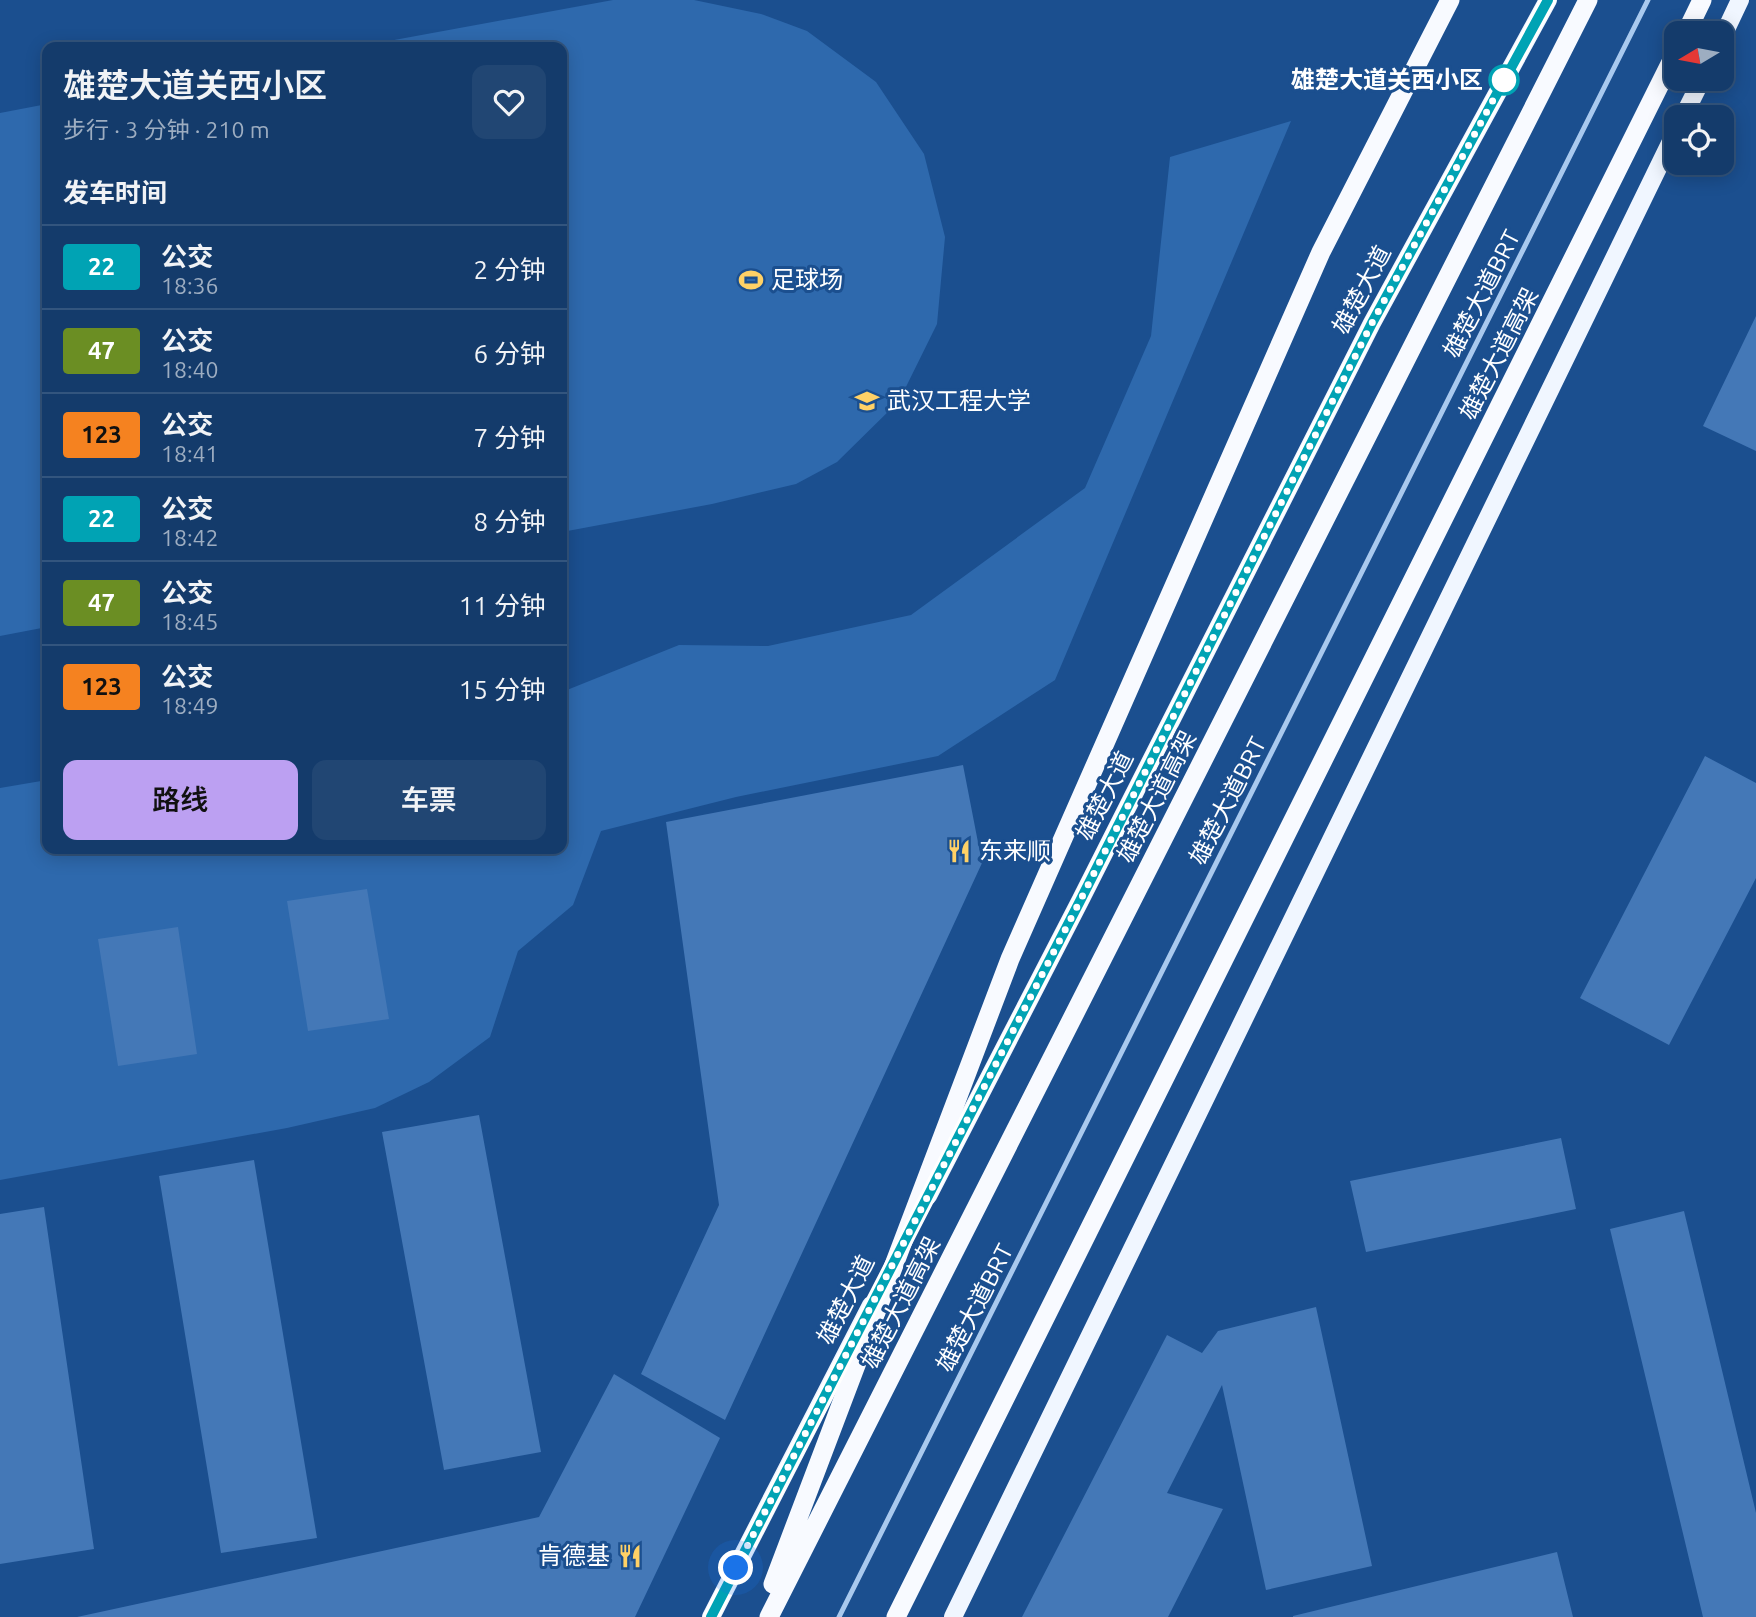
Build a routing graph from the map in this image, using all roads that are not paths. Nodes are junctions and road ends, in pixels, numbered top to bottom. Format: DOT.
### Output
graph roads {
  1 [pos="1450,0"];
  2 [pos="1548,0"];
  3 [pos="1588,0"];
  4 [pos="1648,0"];
  5 [pos="1703,0"];
  6 [pos="1740,0"];
  7 [pos="1692,21"];
  8 [pos="1730,21"];
  9 [pos="1664,76"];
  10 [pos="1664,156"];
  11 [pos="711,1617"];
  12 [pos="761,1617"];
  13 [pos="769,1617"];
  14 [pos="839,1617"];
  15 [pos="896,1617"];
  16 [pos="953,1617"];
  1 -- 12 [label="highway"];
  2 -- 11 [label="main road, 雄楚大道"];
  3 -- 13 [label="highway, 雄楚大道高架"];
  4 -- 14 [label="lane, 雄楚大道BRT"];
  5 -- 7 [label="highway"];
  6 -- 8 [label="main road"];
  9 -- 15 [label="highway, 雄楚大道高架"];
  10 -- 16 [label="main road"];
}
